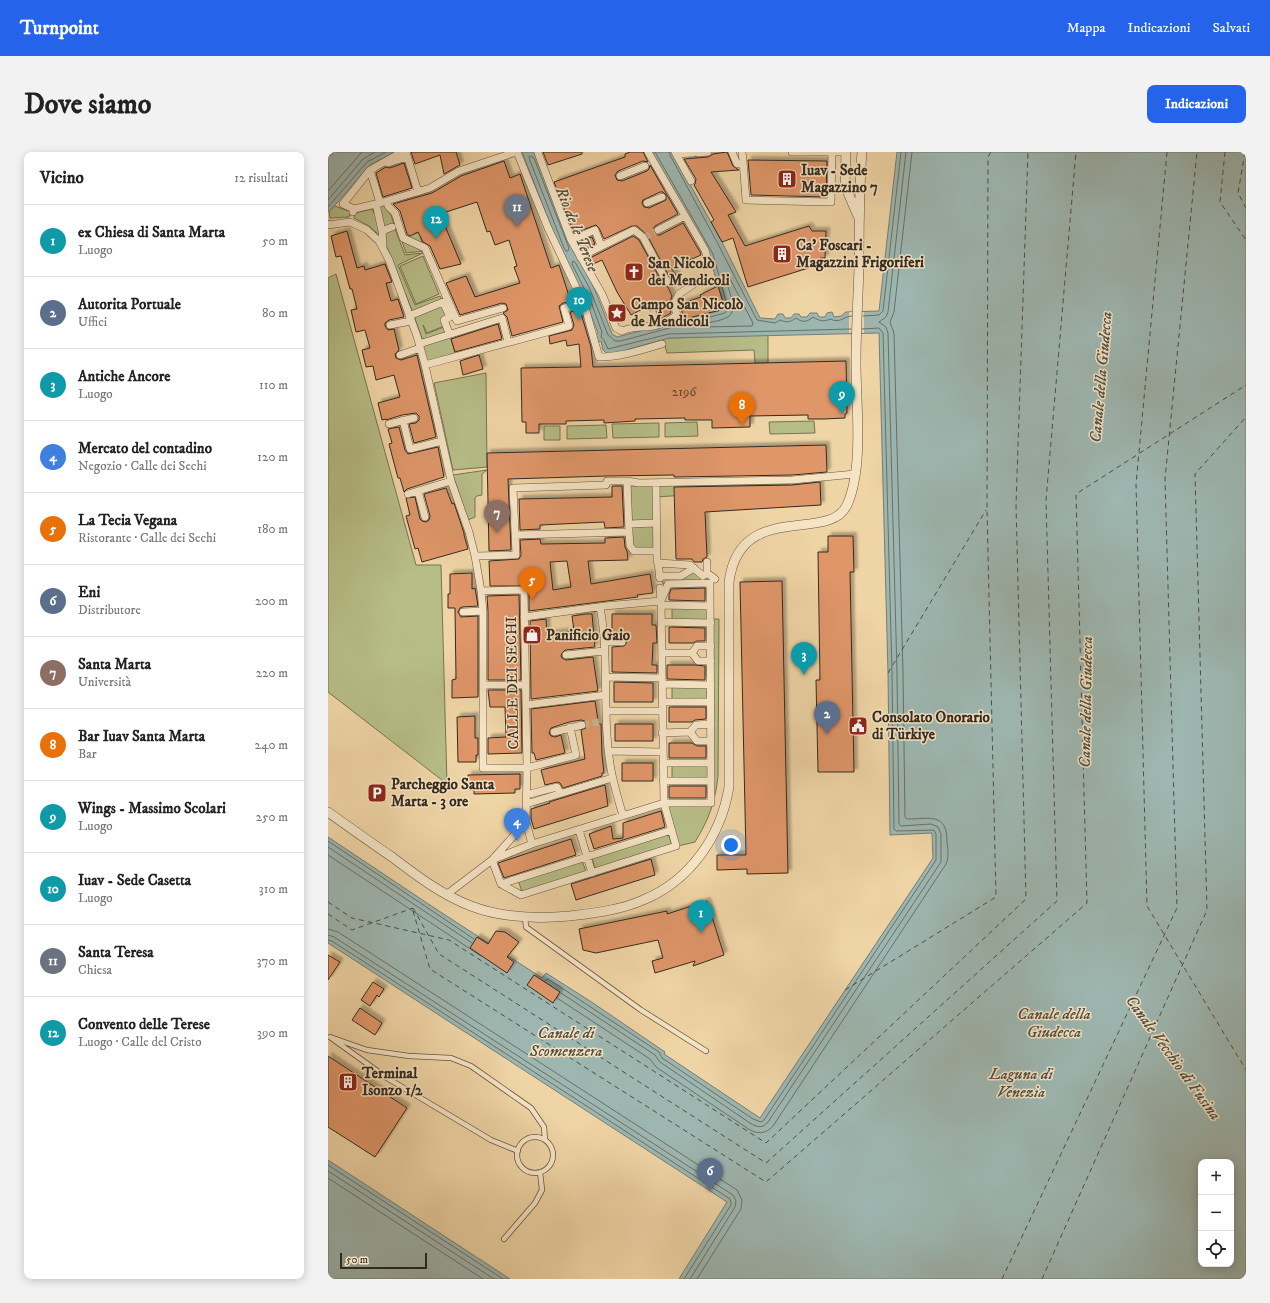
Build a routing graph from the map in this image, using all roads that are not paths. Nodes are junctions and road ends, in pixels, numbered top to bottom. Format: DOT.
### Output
graph roads {
  1 [pos="517,152"];
  2 [pos="648,152"];
  3 [pos="708,152"];
  4 [pos="732,152"];
  5 [pos="792,152"];
  6 [pos="824,152"];
  7 [pos="840,152"];
  8 [pos="846,152"];
  9 [pos="862,152"];
  10 [pos="538,153"];
  11 [pos="676,153"];
  12 [pos="696,153"];
  13 [pos="832,153"];
  14 [pos="405,154"];
  15 [pos="743,159"];
  16 [pos="650,164"];
  17 [pos="370,170"];
  18 [pos="620,176"];
  19 [pos="691,181"];
  20 [pos="418,192"];
  21 [pos="662,197"];
  22 [pos="378,203"];
  23 [pos="647,203"];
  24 [pos="388,206"];
  25 [pos="352,215"];
  26 [pos="685,216"];
  27 [pos="859,219"];
  28 [pos="328,224"];
  29 [pos="396,226"];
  30 [pos="382,230"];
  31 [pos="658,230"];
  32 [pos="570,240"];
  33 [pos="601,246"];
  34 [pos="383,248"];
  35 [pos="580,257"];
  36 [pos="708,261"];
  37 [pos="704,277"];
  38 [pos="667,282"];
  39 [pos="580,305"];
  40 [pos="503,308"];
  41 [pos="448,309"];
  42 [pos="410,318"];
  43 [pos="482,318"];
  44 [pos="390,325"];
  45 [pos="449,333"];
  46 [pos="508,342"];
  47 [pos="662,344"];
  48 [pos="420,346"];
  49 [pos="400,355"];
  50 [pos="425,365"];
  51 [pos="414,418"];
  52 [pos="403,420"];
  53 [pos="389,424"];
  54 [pos="442,441"];
  55 [pos="855,474"];
  56 [pos="452,479"];
  57 [pos="627,481"];
  58 [pos="656,483"];
  59 [pos="418,491"];
  60 [pos="408,494"];
  61 [pos="425,517"];
  62 [pos="656,523"];
  63 [pos="629,524"];
  64 [pos="629,532"];
  65 [pos="515,536"];
  66 [pos="657,551"];
  67 [pos="475,556"];
  68 [pos="707,562"];
  69 [pos="658,563"];
  70 [pos="694,568"];
  71 [pos="707,573"];
  72 [pos="715,579"];
  73 [pos="660,588"];
  74 [pos="481,591"];
  75 [pos="661,603"];
  76 [pos="710,606"];
  77 [pos="600,607"];
  78 [pos="483,611"];
  79 [pos="463,612"];
  80 [pos="524,617"];
  81 [pos="662,622"];
  82 [pos="710,623"];
  83 [pos="604,642"];
  84 [pos="622,642"];
  85 [pos="710,646"];
  86 [pos="604,651"];
  87 [pos="662,653"];
  88 [pos="692,653"];
  89 [pos="566,655"];
  90 [pos="711,661"];
  91 [pos="605,677"];
  92 [pos="662,681"];
  93 [pos="711,684"];
  94 [pos="525,685"];
  95 [pos="483,686"];
  96 [pos="606,695"];
  97 [pos="662,702"];
  98 [pos="711,702"];
  99 [pos="526,705"];
  100 [pos="606,711"];
  101 [pos="662,711"];
  102 [pos="711,724"];
  103 [pos="582,725"];
  104 [pos="570,727"];
  105 [pos="554,732"];
  106 [pos="690,732"];
  107 [pos="662,733"];
  108 [pos="711,740"];
  109 [pos="609,751"];
  110 [pos="662,752"];
  111 [pos="663,763"];
  112 [pos="711,763"];
  113 [pos="527,768"];
  114 [pos="612,778"];
  115 [pos="663,781"];
  116 [pos="711,781"];
  117 [pos="560,793"];
  118 [pos="526,795"];
  119 [pos="664,803"];
  120 [pos="526,804"];
  121 [pos="328,812"];
  122 [pos="623,816"];
  123 [pos="526,822"];
  124 [pos="579,830"];
  125 [pos="672,830"];
  126 [pos="532,844"];
  127 [pos="588,858"];
  128 [pos="492,860"];
  129 [pos="592,873"];
  130 [pos="517,879"];
  131 [pos="501,884"];
  132 [pos="446,895"];
  133 [pos="521,895"];
  134 [pos="524,917"];
  135 [pos="329,1036"];
  136 [pos="706,1051"];
  137 [pos="545,1140"];
  138 [pos="518,1151"];
  139 [pos="540,1172"];
  140 [pos="504,1239"];
  1 -- 20 [label="street"];
  1 -- 39 [label="street"];
  2 -- 16 [label="street"];
  3 -- 12 [label="street"];
  4 -- 15 [label="street"];
  5 -- 6 [label="street"];
  6 -- 13 [label="street"];
  7 -- 13 [label="street"];
  8 -- 27 [label="street"];
  9 -- 27 [label="street"];
  10 -- 32 [label="street"];
  11 -- 12 [label="street"];
  11 -- 19 [label="street"];
  13 -- 15 [label="street"];
  14 -- 17 [label="street"];
  14 -- 20 [label="street"];
  16 -- 18 [label="street"];
  16 -- 26 [label="street"];
  17 -- 22 [label="street"];
  17 -- 25 [label="street"];
  20 -- 22 [label="street"];
  21 -- 23 [label="street"];
  22 -- 25 [label="street"];
  22 -- 30 [label="street"];
  24 -- 29 [label="street"];
  25 -- 28 [label="street"];
  25 -- 34 [label="street"];
  26 -- 31 [label="street"];
  26 -- 36 [label="street"];
  27 -- 55 [label="street"];
  29 -- 30 [label="street"];
  29 -- 41 [label="street"];
  30 -- 34 [label="street"];
  32 -- 33 [label="street"];
  32 -- 35 [label="street"];
  33 -- 35 [label="street"];
  33 -- 38 [label="street"];
  34 -- 42 [label="street"];
  35 -- 37 [label="street"];
  39 -- 46 [label="street"];
  39 -- 47 [label="street"];
  40 -- 43 [label="street"];
  41 -- 42 [label="street"];
  41 -- 43 [label="street"];
  41 -- 45 [label="street"];
  42 -- 44 [label="street"];
  42 -- 48 [label="street"];
  43 -- 45 [label="street"];
  43 -- 46 [label="street"];
  45 -- 48 [label="street"];
  46 -- 50 [label="street"];
  48 -- 49 [label="street"];
  48 -- 50 [label="street"];
  50 -- 54 [label="street"];
  51 -- 52 [label="street"];
  52 -- 53 [label="street"];
  52 -- 54 [label="street"];
  54 -- 56 [label="street"];
  55 -- 58 [label="street"];
  55 -- 134 [label="street"];
  56 -- 59 [label="street"];
  56 -- 67 [label="street"];
  57 -- 58 [label="street"];
  57 -- 63 [label="street"];
  57 -- 65 [label="street"];
  58 -- 62 [label="street"];
  59 -- 60 [label="street"];
  59 -- 61 [label="street"];
  62 -- 63 [label="street"];
  62 -- 66 [label="street"];
  63 -- 64 [label="street"];
  64 -- 65 [label="street"];
  64 -- 66 [label="street"];
  65 -- 67 [label="street"];
  66 -- 69 [label="street"];
  67 -- 74 [label="street"];
  68 -- 71 [label="street"];
  69 -- 70 [label="street"];
  69 -- 70 [label="street"];
  70 -- 71 [label="street"];
  71 -- 72 [label="street"];
  73 -- 75 [label="street"];
  74 -- 78 [label="street"];
  74 -- 80 [label="street, CALLE DEI SECHI"];
  75 -- 76 [label="street"];
  75 -- 76 [label="street"];
  75 -- 77 [label="street"];
  75 -- 81 [label="street"];
  76 -- 82 [label="street"];
  77 -- 80 [label="street"];
  77 -- 83 [label="street"];
  78 -- 79 [label="street"];
  78 -- 95 [label="street"];
  80 -- 94 [label="street, CALLE DEI SECHI"];
  81 -- 82 [label="street"];
  81 -- 87 [label="street"];
  82 -- 85 [label="street"];
  83 -- 84 [label="street"];
  83 -- 86 [label="street"];
  85 -- 88 [label="street"];
  85 -- 90 [label="street"];
  86 -- 89 [label="street"];
  86 -- 91 [label="street"];
  87 -- 88 [label="street"];
  87 -- 92 [label="street"];
  88 -- 90 [label="street"];
  90 -- 93 [label="street"];
  91 -- 92 [label="street"];
  91 -- 96 [label="street"];
  92 -- 93 [label="street"];
  92 -- 97 [label="street"];
  93 -- 98 [label="street"];
  94 -- 95 [label="street"];
  94 -- 99 [label="street, CALLE DEI SECHI"];
  95 -- 113 [label="street"];
  96 -- 99 [label="street"];
  96 -- 100 [label="street"];
  97 -- 98 [label="street"];
  97 -- 101 [label="street"];
  98 -- 102 [label="street"];
  99 -- 113 [label="street, CALLE DEI SECHI"];
  100 -- 101 [label="street"];
  100 -- 109 [label="street"];
  101 -- 107 [label="street"];
  102 -- 106 [label="street"];
  102 -- 108 [label="street"];
  103 -- 104 [label="street"];
  104 -- 105 [label="street"];
  104 -- 113 [label="street"];
  106 -- 107 [label="street"];
  106 -- 108 [label="street"];
  107 -- 110 [label="street"];
  108 -- 112 [label="street"];
  109 -- 110 [label="street"];
  109 -- 114 [label="street"];
  110 -- 111 [label="street"];
  111 -- 112 [label="street"];
  111 -- 115 [label="street"];
  112 -- 116 [label="street"];
  113 -- 118 [label="street, CALLE DEI SECHI"];
  114 -- 117 [label="street"];
  114 -- 122 [label="street"];
  115 -- 116 [label="street"];
  115 -- 119 [label="street"];
  116 -- 119 [label="street"];
  117 -- 118 [label="street"];
  117 -- 120 [label="street"];
  118 -- 120 [label="street, CALLE DEI SECHI"];
  119 -- 122 [label="street"];
  119 -- 125 [label="street"];
  120 -- 123 [label="street, CALLE DEI SECHI"];
  121 -- 132 [label="street"];
  122 -- 124 [label="street"];
  123 -- 126 [label="street, CALLE DEI SECHI"];
  123 -- 128 [label="street"];
  124 -- 126 [label="street"];
  124 -- 127 [label="street"];
  125 -- 127 [label="street"];
  125 -- 129 [label="street"];
  126 -- 128 [label="street"];
  127 -- 129 [label="street"];
  127 -- 130 [label="street"];
  128 -- 131 [label="street"];
  128 -- 132 [label="street"];
  129 -- 133 [label="street"];
  130 -- 131 [label="street"];
  130 -- 133 [label="street"];
  131 -- 133 [label="street"];
  132 -- 134 [label="street"];
  134 -- 136 [label="lane"];
  135 -- 137 [label="lane"];
  135 -- 138 [label="lane"];
  137 -- 138 [label="lane"];
  137 -- 139 [label="lane"];
  138 -- 139 [label="lane"];
  139 -- 140 [label="lane"];
}
